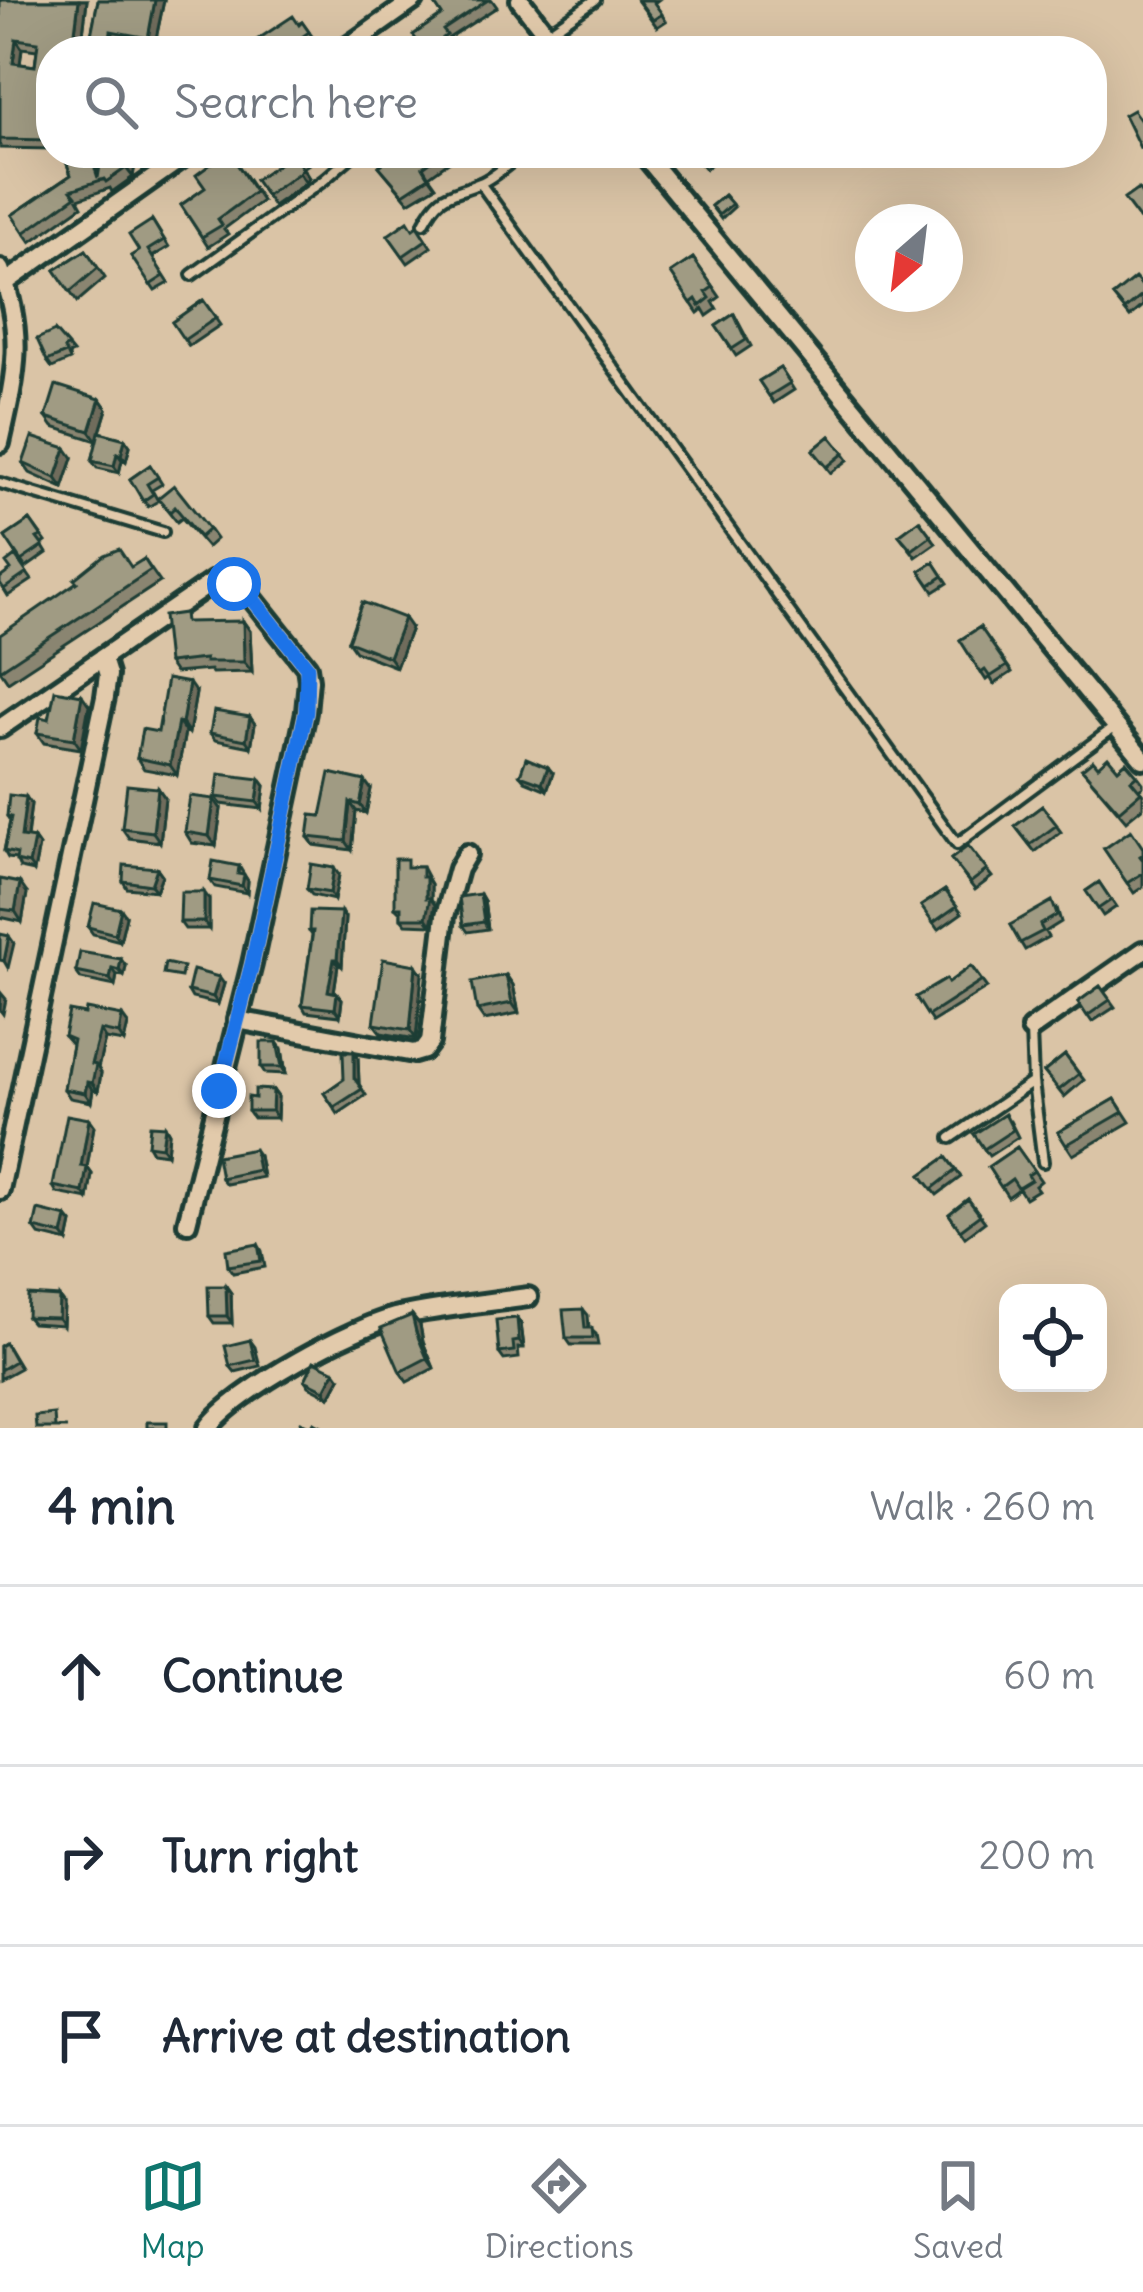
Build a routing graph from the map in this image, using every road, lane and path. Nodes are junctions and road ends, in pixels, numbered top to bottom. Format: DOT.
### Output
graph roads {
  1 [pos="414,0"];
  2 [pos="520,0"];
  3 [pos="596,0"];
  4 [pos="547,33"];
  5 [pos="366,36"];
  6 [pos="549,36"];
  7 [pos="166,168"];
  8 [pos="338,168"];
  9 [pos="502,168"];
  10 [pos="655,168"];
  11 [pos="480,184"];
  12 [pos="424,223"];
  13 [pos="193,275"];
  14 [pos="3,276"];
  15 [pos="0,442"];
  16 [pos="0,483"];
  17 [pos="163,532"];
  18 [pos="104,658"];
  19 [pos="1117,725"];
  20 [pos="0,728"];
  21 [pos="1143,759"];
  22 [pos="466,854"];
  23 [pos="1143,951"];
  24 [pos="237,1020"];
  25 [pos="1031,1029"];
  26 [pos="1034,1082"];
  27 [pos="951,1138"];
  28 [pos="1043,1162"];
  29 [pos="0,1190"];
  30 [pos="187,1222"];
  31 [pos="528,1298"];
  32 [pos="208,1428"];
  1 -- 5 [label="street"];
  2 -- 4 [label="street"];
  3 -- 4 [label="lane"];
  4 -- 6 [label="street"];
  7 -- 14 [label="street"];
  8 -- 13 [label="lane"];
  9 -- 11 [label="lane"];
  10 -- 19 [label="street"];
  11 -- 12 [label="lane"];
  11 -- 19 [label="lane"];
  14 -- 15 [label="street"];
  16 -- 17 [label="lane"];
  18 -- 20 [label="street"];
  18 -- 24 [label="street"];
  18 -- 29 [label="street"];
  19 -- 21 [label="street"];
  22 -- 24 [label="street"];
  23 -- 25 [label="street"];
  24 -- 30 [label="street"];
  25 -- 26 [label="lane"];
  26 -- 27 [label="lane"];
  26 -- 28 [label="lane"];
  31 -- 32 [label="street"];
}
